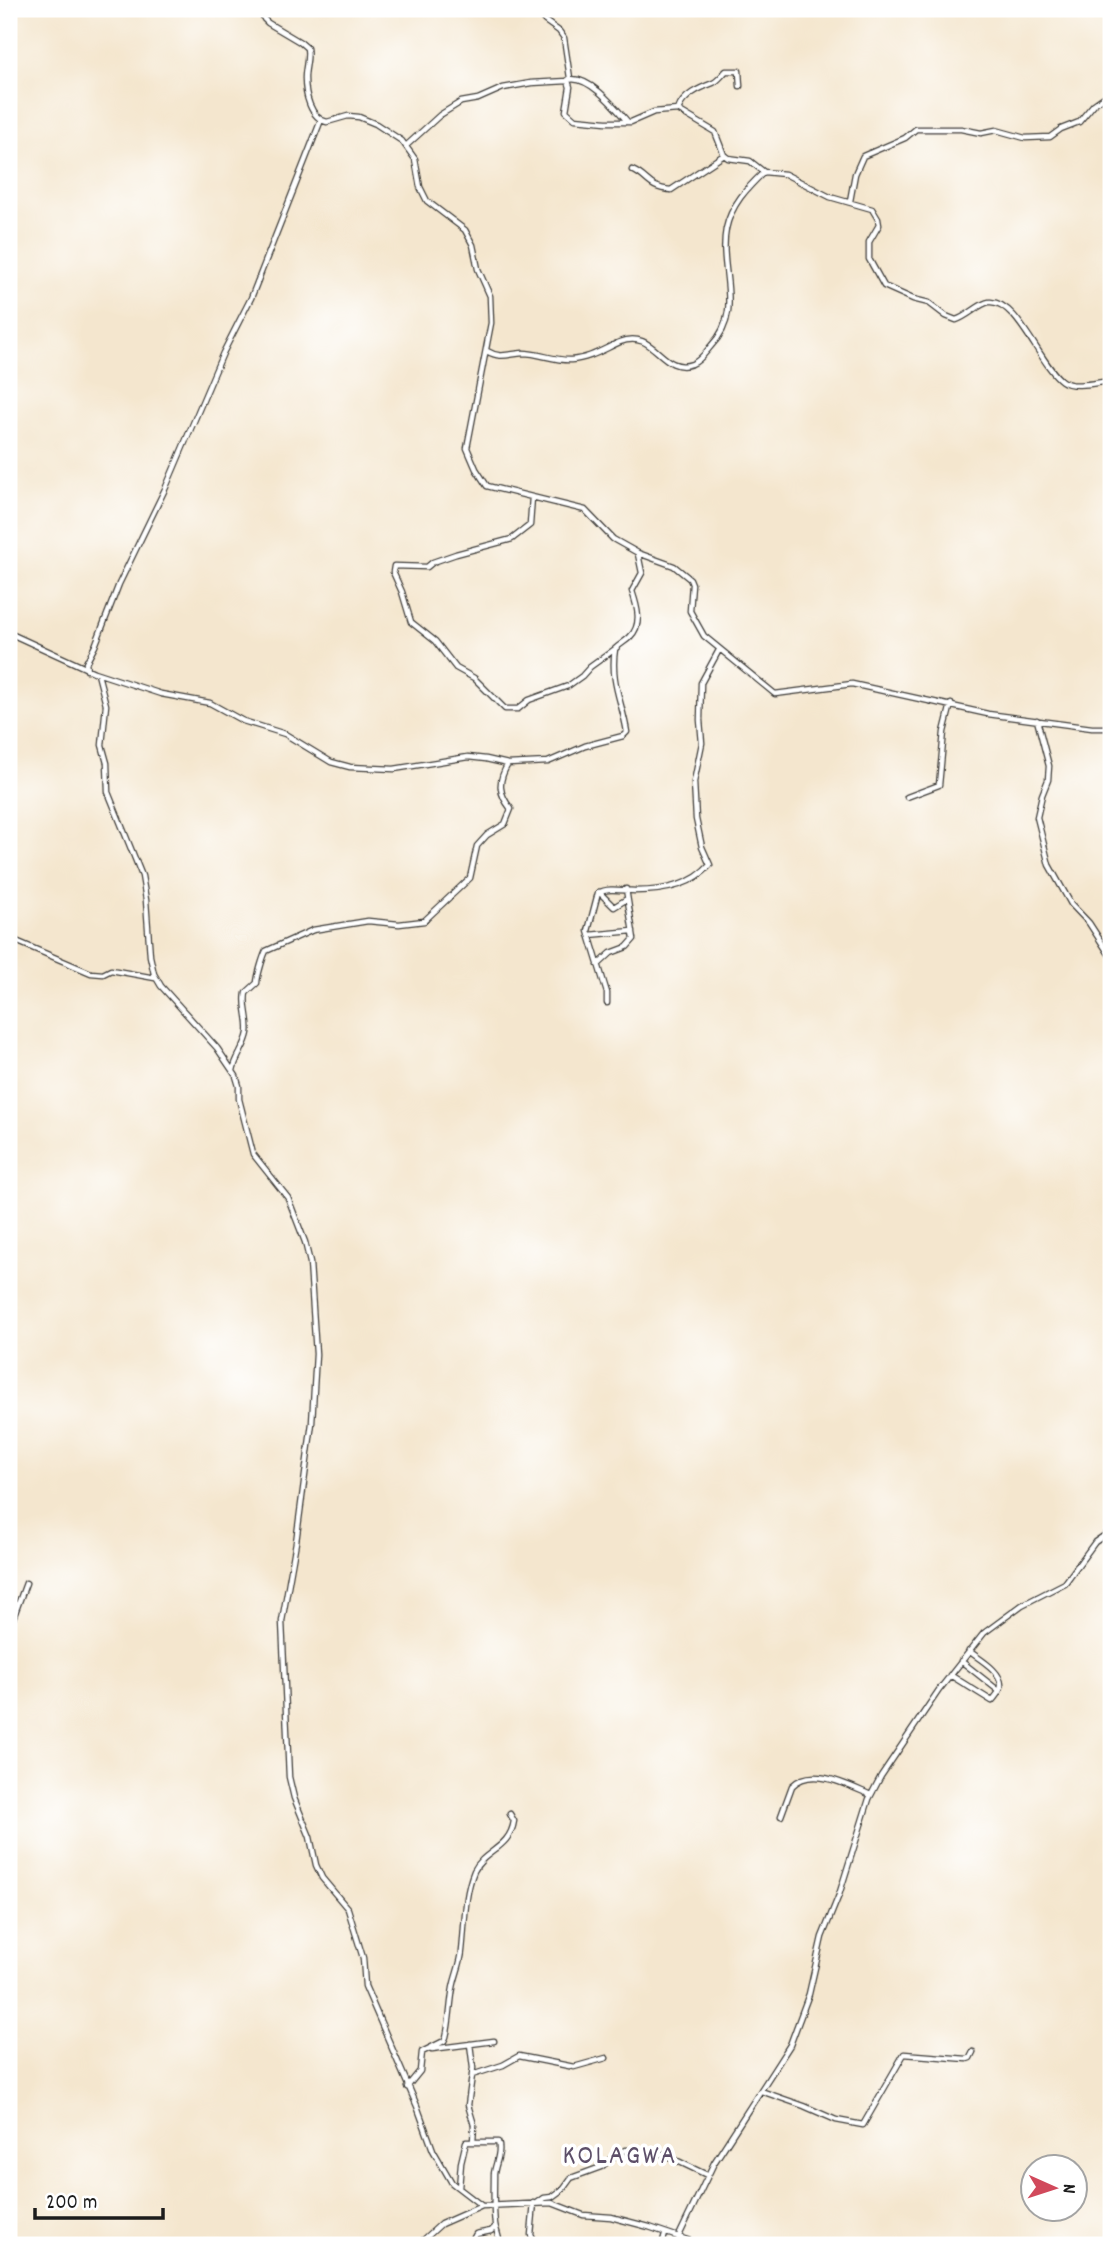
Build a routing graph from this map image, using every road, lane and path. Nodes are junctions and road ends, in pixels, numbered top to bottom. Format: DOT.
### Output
graph roads {
  1 [pos="260,9"];
  2 [pos="434,9"];
  3 [pos="444,9"];
  4 [pos="535,9"];
  5 [pos="569,79"];
  6 [pos="740,86"];
  7 [pos="1104,97"];
  8 [pos="678,110"];
  9 [pos="321,120"];
  10 [pos="627,122"];
  11 [pos="407,145"];
  12 [pos="724,155"];
  13 [pos="632,170"];
  14 [pos="764,172"];
  15 [pos="850,201"];
  16 [pos="487,351"];
  17 [pos="1111,381"];
  18 [pos="532,497"];
  19 [pos="638,553"];
  20 [pos="9,633"];
  21 [pos="615,649"];
  22 [pos="719,650"];
  23 [pos="87,670"];
  24 [pos="98,674"];
  25 [pos="951,704"];
  26 [pos="1037,720"];
  27 [pos="1111,728"];
  28 [pos="508,764"];
  29 [pos="907,797"];
  30 [pos="625,889"];
  31 [pos="599,892"];
  32 [pos="628,898"];
  33 [pos="633,931"];
  34 [pos="589,935"];
  35 [pos="9,938"];
  36 [pos="1111,957"];
  37 [pos="598,965"];
  38 [pos="156,978"];
  39 [pos="607,1003"];
  40 [pos="233,1072"];
  41 [pos="1111,1531"];
  42 [pos="26,1583"];
  43 [pos="9,1629"];
  44 [pos="969,1651"];
  45 [pos="961,1661"];
  46 [pos="950,1675"];
  47 [pos="999,1691"];
  48 [pos="871,1795"];
  49 [pos="510,1814"];
  50 [pos="781,1816"];
  51 [pos="494,2041"];
  52 [pos="470,2043"];
  53 [pos="426,2049"];
  54 [pos="973,2052"];
  55 [pos="606,2058"];
  56 [pos="472,2075"];
  57 [pos="407,2087"];
  58 [pos="761,2091"];
  59 [pos="472,2142"];
  60 [pos="707,2175"];
  61 [pos="459,2189"];
  62 [pos="536,2203"];
  63 [pos="482,2206"];
  64 [pos="494,2206"];
  65 [pos="495,2226"];
  66 [pos="665,2234"];
  67 [pos="678,2238"];
  68 [pos="418,2245"];
  69 [pos="470,2245"];
  70 [pos="499,2245"];
  71 [pos="536,2245"];
  72 [pos="662,2245"];
  73 [pos="702,2245"];
  1 -- 9 [label="street"];
  2 -- 3 [label="street"];
  4 -- 5 [label="street"];
  5 -- 10 [label="street"];
  5 -- 10 [label="street"];
  5 -- 11 [label="street"];
  6 -- 8 [label="street"];
  7 -- 15 [label="street"];
  8 -- 10 [label="street"];
  8 -- 12 [label="street"];
  9 -- 11 [label="street"];
  9 -- 23 [label="street"];
  11 -- 16 [label="street"];
  12 -- 13 [label="street"];
  12 -- 14 [label="street"];
  14 -- 15 [label="street"];
  14 -- 16 [label="street"];
  15 -- 17 [label="street"];
  16 -- 18 [label="street"];
  18 -- 19 [label="street"];
  18 -- 21 [label="street"];
  19 -- 21 [label="street"];
  19 -- 22 [label="street"];
  20 -- 23 [label="street"];
  21 -- 28 [label="street"];
  22 -- 25 [label="street"];
  22 -- 30 [label="street"];
  23 -- 24 [label="street"];
  24 -- 28 [label="street"];
  24 -- 38 [label="street"];
  25 -- 26 [label="street"];
  25 -- 29 [label="street"];
  26 -- 27 [label="street"];
  26 -- 36 [label="street"];
  28 -- 40 [label="street"];
  30 -- 31 [label="street"];
  30 -- 32 [label="street"];
  31 -- 32 [label="street"];
  31 -- 34 [label="street"];
  32 -- 33 [label="street"];
  33 -- 34 [label="street"];
  33 -- 37 [label="street"];
  34 -- 37 [label="street"];
  35 -- 38 [label="street"];
  37 -- 39 [label="street"];
  38 -- 40 [label="street"];
  40 -- 57 [label="street"];
  41 -- 44 [label="street"];
  42 -- 43 [label="street"];
  44 -- 45 [label="street"];
  44 -- 47 [label="street"];
  45 -- 46 [label="street"];
  45 -- 47 [label="street"];
  46 -- 47 [label="street"];
  46 -- 48 [label="street"];
  48 -- 50 [label="street"];
  48 -- 58 [label="street"];
  49 -- 53 [label="street"];
  51 -- 52 [label="street"];
  52 -- 53 [label="street"];
  52 -- 56 [label="street"];
  53 -- 57 [label="street"];
  54 -- 58 [label="street"];
  55 -- 56 [label="street"];
  56 -- 59 [label="street"];
  57 -- 61 [label="street"];
  58 -- 60 [label="street"];
  59 -- 61 [label="street"];
  59 -- 64 [label="street"];
  60 -- 62 [label="street"];
  60 -- 67 [label="street"];
  61 -- 63 [label="street"];
  62 -- 64 [label="street"];
  62 -- 66 [label="street"];
  62 -- 71 [label="street"];
  63 -- 64 [label="street"];
  63 -- 68 [label="street"];
  64 -- 65 [label="street"];
  65 -- 69 [label="street"];
  65 -- 70 [label="street"];
  66 -- 67 [label="street"];
  66 -- 72 [label="street"];
  67 -- 73 [label="street"];
}
